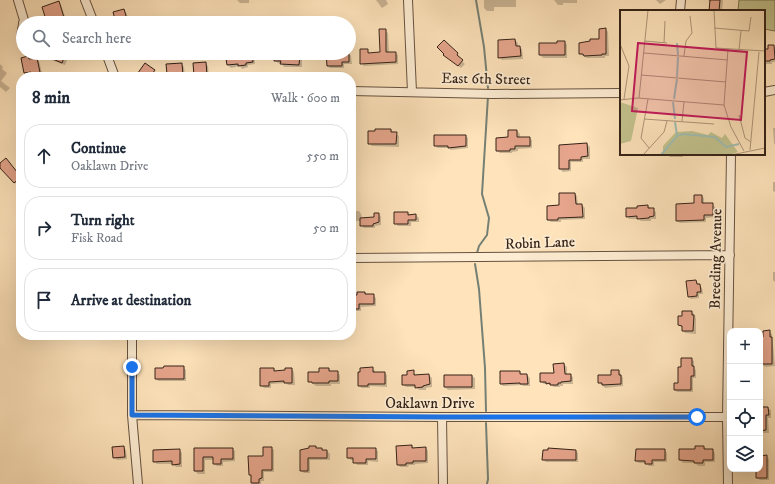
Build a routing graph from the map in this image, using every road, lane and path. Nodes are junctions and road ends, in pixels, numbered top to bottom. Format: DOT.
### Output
graph roads {
  1 [pos="18,0"];
  2 [pos="86,0"];
  3 [pos="408,0"];
  4 [pos="681,0"];
  5 [pos="680,10"];
  6 [pos="23,16"];
  7 [pos="92,16"];
  8 [pos="109,60"];
  9 [pos="113,72"];
  10 [pos="775,90"];
  11 [pos="356,91"];
  12 [pos="412,92"];
  13 [pos="765,92"];
  14 [pos="620,93"];
  15 [pos="731,155"];
  16 [pos="730,255"];
  17 [pos="356,258"];
  18 [pos="132,340"];
  19 [pos="727,400"];
  20 [pos="132,415"];
  21 [pos="442,417"];
  22 [pos="727,417"];
  23 [pos="727,436"];
  24 [pos="138,484"];
  25 [pos="443,484"];
  26 [pos="728,484"];
  1 -- 6 [label="street"];
  2 -- 7 [label="street"];
  3 -- 12 [label="street"];
  4 -- 5 [label="street"];
  8 -- 9 [label="street"];
  10 -- 13 [label="street"];
  11 -- 12 [label="street, East 6th Street"];
  12 -- 14 [label="street, East 6th Street"];
  15 -- 16 [label="street, Breeding Avenue"];
  16 -- 17 [label="street, Robin Lane"];
  16 -- 19 [label="street, Breeding Avenue"];
  18 -- 20 [label="street"];
  20 -- 21 [label="street, Oaklawn Drive"];
  20 -- 24 [label="street"];
  21 -- 22 [label="street, Oaklawn Drive"];
  21 -- 25 [label="street"];
  23 -- 26 [label="street, Breeding Avenue"];
}
